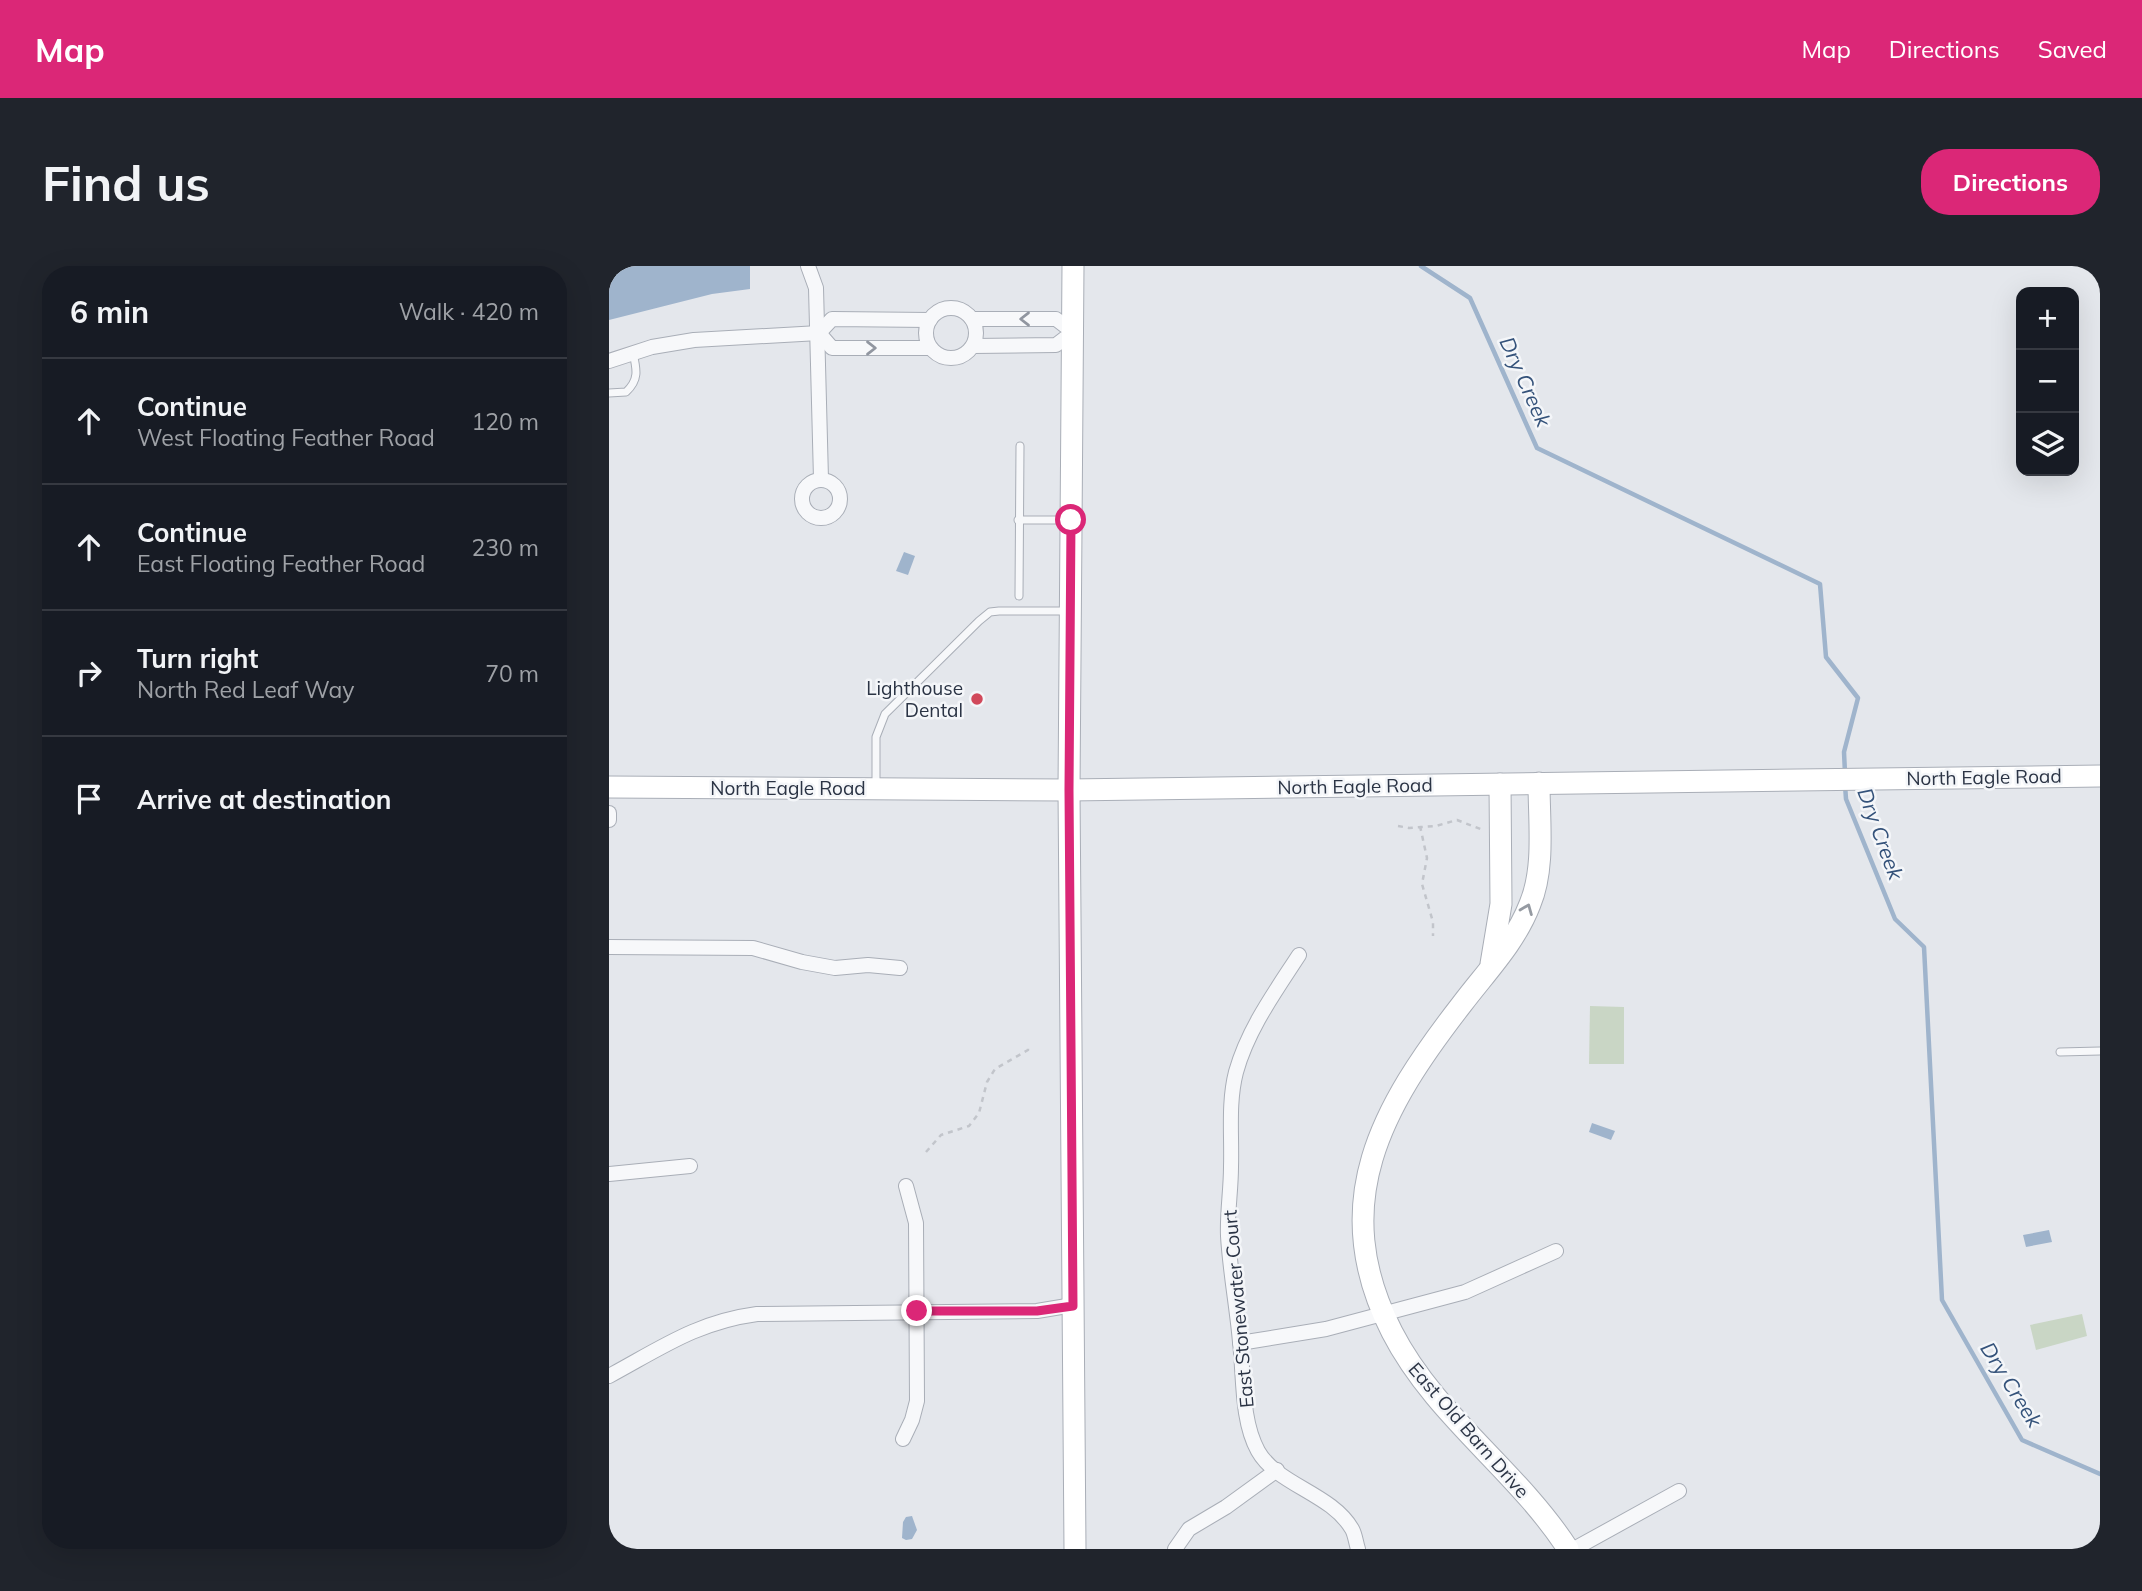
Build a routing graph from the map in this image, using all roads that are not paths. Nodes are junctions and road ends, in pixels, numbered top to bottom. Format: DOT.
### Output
graph roads {
  1 [pos="808,266"];
  2 [pos="1073,266"];
  3 [pos="972,319"];
  4 [pos="930,320"];
  5 [pos="1073,332"];
  6 [pos="819,333"];
  7 [pos="973,346"];
  8 [pos="930,348"];
  9 [pos="633,354"];
  10 [pos="609,361"];
  11 [pos="609,393"];
  12 [pos="1020,446"];
  13 [pos="821,479"];
  14 [pos="1019,520"];
  15 [pos="1071,520"];
  16 [pos="1019,596"];
  17 [pos="1070,611"];
  18 [pos="2100,776"];
  19 [pos="1539,783"];
  20 [pos="1500,784"];
  21 [pos="609,787"];
  22 [pos="876,789"];
  23 [pos="1069,790"];
  24 [pos="609,813"];
  25 [pos="609,820"];
  26 [pos="609,947"];
  27 [pos="1299,955"];
  28 [pos="1491,966"];
  29 [pos="900,968"];
  30 [pos="2100,1051"];
  31 [pos="2060,1052"];
  32 [pos="690,1166"];
  33 [pos="609,1174"];
  34 [pos="906,1186"];
  35 [pos="1556,1251"];
  36 [pos="1073,1306"];
  37 [pos="917,1311"];
  38 [pos="1383,1313"];
  39 [pos="1241,1343"];
  40 [pos="609,1376"];
  41 [pos="903,1439"];
  42 [pos="1277,1470"];
  43 [pos="1679,1491"];
  44 [pos="1075,1549"];
  45 [pos="1175,1549"];
  46 [pos="1358,1549"];
  47 [pos="1568,1549"];
  48 [pos="1574,1549"];
  1 -- 6 [label="street"];
  2 -- 5 [label="main road"];
  3 -- 4 [label="street"];
  5 -- 3 [label="street, one-way"];
  3 -- 7 [label="street"];
  4 -- 6 [label="street"];
  4 -- 8 [label="street"];
  5 -- 7 [label="street"];
  5 -- 15 [label="main road"];
  6 -- 8 [label="street, one-way"];
  6 -- 9 [label="street"];
  6 -- 13 [label="street"];
  7 -- 8 [label="street"];
  9 -- 10 [label="street"];
  9 -- 11 [label="lane"];
  12 -- 14 [label="lane"];
  14 -- 15 [label="lane"];
  14 -- 16 [label="lane"];
  15 -- 17 [label="main road"];
  17 -- 22 [label="lane"];
  17 -- 23 [label="main road"];
  18 -- 19 [label="main road, North Eagle Road"];
  19 -- 20 [label="main road, North Eagle Road"];
  28 -- 19 [label="main road, East Old Barn Drive, one-way"];
  20 -- 23 [label="main road, North Eagle Road"];
  20 -- 28 [label="main road, East Old Barn Drive"];
  21 -- 22 [label="main road, North Eagle Road"];
  22 -- 23 [label="main road, North Eagle Road"];
  23 -- 36 [label="main road"];
  24 -- 25 [label="street"];
  26 -- 29 [label="street"];
  27 -- 39 [label="street, East Stonewater Court"];
  28 -- 38 [label="main road, East Old Barn Drive"];
  30 -- 31 [label="lane"];
  32 -- 33 [label="street"];
  34 -- 37 [label="street"];
  35 -- 38 [label="street"];
  36 -- 37 [label="street"];
  36 -- 44 [label="main road"];
  37 -- 40 [label="street"];
  37 -- 41 [label="street"];
  38 -- 39 [label="street"];
  38 -- 47 [label="main road, East Old Barn Drive"];
  39 -- 42 [label="street, East Stonewater Court"];
  42 -- 45 [label="street"];
  42 -- 46 [label="street, East Stonewater Court"];
  43 -- 48 [label="street"];
}
